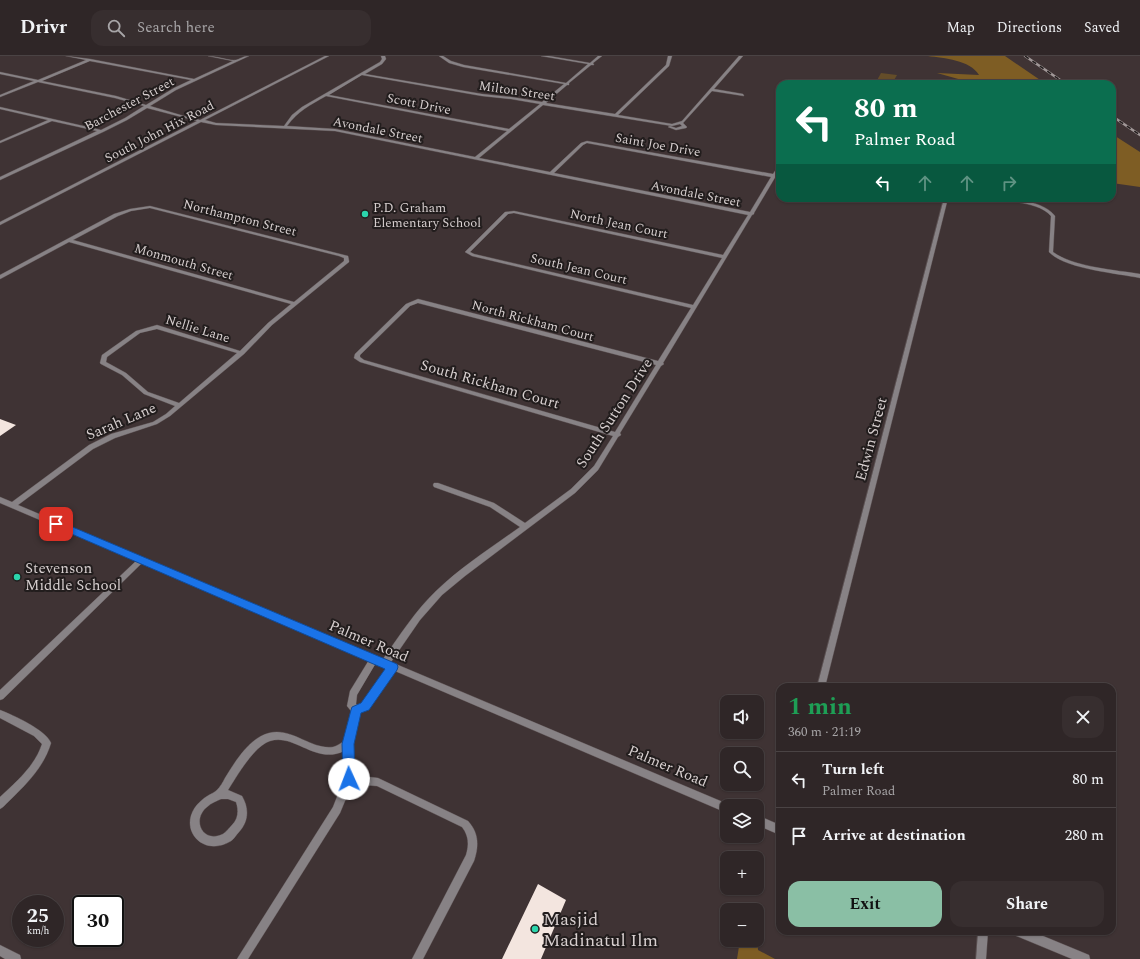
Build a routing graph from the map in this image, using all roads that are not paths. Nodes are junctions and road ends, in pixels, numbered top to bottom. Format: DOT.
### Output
graph roads {
  1 [pos="68,56"];
  2 [pos="210,56"];
  3 [pos="247,56"];
  4 [pos="327,56"];
  5 [pos="383,56"];
  6 [pos="441,56"];
  7 [pos="543,56"];
  8 [pos="600,56"];
  9 [pos="670,56"];
  10 [pos="741,56"];
  11 [pos="90,60"];
  12 [pos="236,61"];
  13 [pos="593,64"];
  14 [pos="0,73"];
  15 [pos="362,74"];
  16 [pos="194,80"];
  17 [pos="38,81"];
  18 [pos="568,84"];
  19 [pos="712,90"];
  20 [pos="325,95"];
  21 [pos="743,95"];
  22 [pos="0,96"];
  23 [pos="543,104"];
  24 [pos="147,106"];
  25 [pos="1,109"];
  26 [pos="615,116"];
  27 [pos="51,119"];
  28 [pos="200,121"];
  29 [pos="678,124"];
  30 [pos="669,125"];
  31 [pos="285,127"];
  32 [pos="510,130"];
  33 [pos="102,131"];
  34 [pos="0,142"];
  35 [pos="475,159"];
  36 [pos="776,173"];
  37 [pos="550,174"];
  38 [pos="774,176"];
  39 [pos="0,179"];
  40 [pos="945,202"];
  41 [pos="1014,202"];
  42 [pos="752,214"];
  43 [pos="0,224"];
  44 [pos="68,240"];
  45 [pos="473,246"];
  46 [pos="725,257"];
  47 [pos="347,259"];
  48 [pos="1140,276"];
  49 [pos="0,277"];
  50 [pos="295,304"];
  51 [pos="696,307"];
  52 [pos="242,353"];
  53 [pos="357,356"];
  54 [pos="661,364"];
  55 [pos="180,405"];
  56 [pos="618,435"];
  57 [pos="436,485"];
  58 [pos="0,500"];
  59 [pos="13,505"];
  60 [pos="525,527"];
  61 [pos="141,560"];
  62 [pos="374,660"];
  63 [pos="389,665"];
  64 [pos="822,683"];
  65 [pos="0,696"];
  66 [pos="356,710"];
  67 [pos="0,714"];
  68 [pos="348,744"];
  69 [pos="349,779"];
  70 [pos="220,794"];
  71 [pos="0,804"];
  72 [pos="720,805"];
  73 [pos="764,823"];
  74 [pos="776,828"];
  75 [pos="983,935"];
  76 [pos="1027,935"];
  77 [pos="0,950"];
  78 [pos="16,959"];
  79 [pos="242,959"];
  80 [pos="417,959"];
  81 [pos="981,959"];
  82 [pos="1084,959"];
  1 -- 11 [label="street"];
  2 -- 12 [label="street"];
  3 -- 12 [label="street, Barchester Street"];
  4 -- 28 [label="street, South John Hix Road"];
  5 -- 15 [label="street"];
  6 -- 18 [label="street"];
  7 -- 13 [label="street"];
  8 -- 13 [label="street"];
  9 -- 26 [label="street"];
  10 -- 19 [label="street"];
  11 -- 16 [label="street"];
  11 -- 17 [label="street"];
  12 -- 16 [label="street, Barchester Street"];
  13 -- 18 [label="street"];
  14 -- 17 [label="street, Avondale Street"];
  15 -- 20 [label="street"];
  15 -- 23 [label="street, Milton Street"];
  16 -- 24 [label="street, Barchester Street"];
  17 -- 22 [label="street"];
  17 -- 24 [label="street, Avondale Street"];
  18 -- 23 [label="street"];
  19 -- 21 [label="street"];
  19 -- 29 [label="street"];
  20 -- 31 [label="street"];
  20 -- 32 [label="street, Scott Drive"];
  23 -- 26 [label="street, Milton Street"];
  23 -- 32 [label="street"];
  24 -- 28 [label="street, Avondale Street"];
  24 -- 33 [label="street, Barchester Street"];
  25 -- 27 [label="street"];
  26 -- 30 [label="street, Milton Street"];
  27 -- 33 [label="street"];
  27 -- 34 [label="street"];
  28 -- 31 [label="street, Avondale Street"];
  28 -- 43 [label="street, South John Hix Road"];
  29 -- 30 [label="street, Milton Street"];
  29 -- 30 [label="street, Milton Street"];
  31 -- 35 [label="street, Avondale Street"];
  32 -- 35 [label="street"];
  33 -- 39 [label="street, Barchester Street"];
  35 -- 37 [label="street, Avondale Street"];
  36 -- 38 [label="street, South Sutton Drive"];
  37 -- 38 [label="street, Saint Joe Drive"];
  37 -- 42 [label="street, Avondale Street"];
  38 -- 42 [label="street, South Sutton Drive"];
  40 -- 64 [label="street, Edwin Street"];
  41 -- 48 [label="street"];
  42 -- 46 [label="street, South Sutton Drive"];
  44 -- 47 [label="street, Northampton Street"];
  44 -- 49 [label="street, Northampton Street"];
  44 -- 50 [label="street, Monmouth Street"];
  45 -- 46 [label="street, North Jean Court"];
  45 -- 51 [label="street, South Jean Court"];
  46 -- 51 [label="street, South Sutton Drive"];
  47 -- 50 [label="street, Sarah Lane"];
  50 -- 52 [label="street, Sarah Lane"];
  51 -- 54 [label="street, South Sutton Drive"];
  52 -- 55 [label="street, Sarah Lane"];
  52 -- 55 [label="street, Nellie Lane"];
  53 -- 54 [label="street, North Rickham Court"];
  53 -- 56 [label="street, South Rickham Court"];
  54 -- 56 [label="street, South Sutton Drive"];
  55 -- 59 [label="street, Sarah Lane"];
  56 -- 60 [label="street, South Sutton Drive"];
  57 -- 60 [label="street"];
  58 -- 59 [label="street, Palmer Road"];
  59 -- 61 [label="street, Palmer Road"];
  60 -- 63 [label="street, South Sutton Drive"];
  61 -- 62 [label="street, Palmer Road"];
  61 -- 65 [label="street"];
  62 -- 63 [label="street, Palmer Road"];
  62 -- 66 [label="street"];
  63 -- 66 [label="street, South Sutton Drive"];
  63 -- 72 [label="street, Palmer Road"];
  66 -- 68 [label="street"];
  67 -- 71 [label="street"];
  68 -- 69 [label="street"];
  68 -- 70 [label="street"];
  69 -- 79 [label="street"];
  69 -- 80 [label="street"];
  70 -- 70 [label="street"];
  73 -- 74 [label="street"];
  75 -- 81 [label="street"];
  76 -- 82 [label="street"];
  77 -- 78 [label="street"];
}
